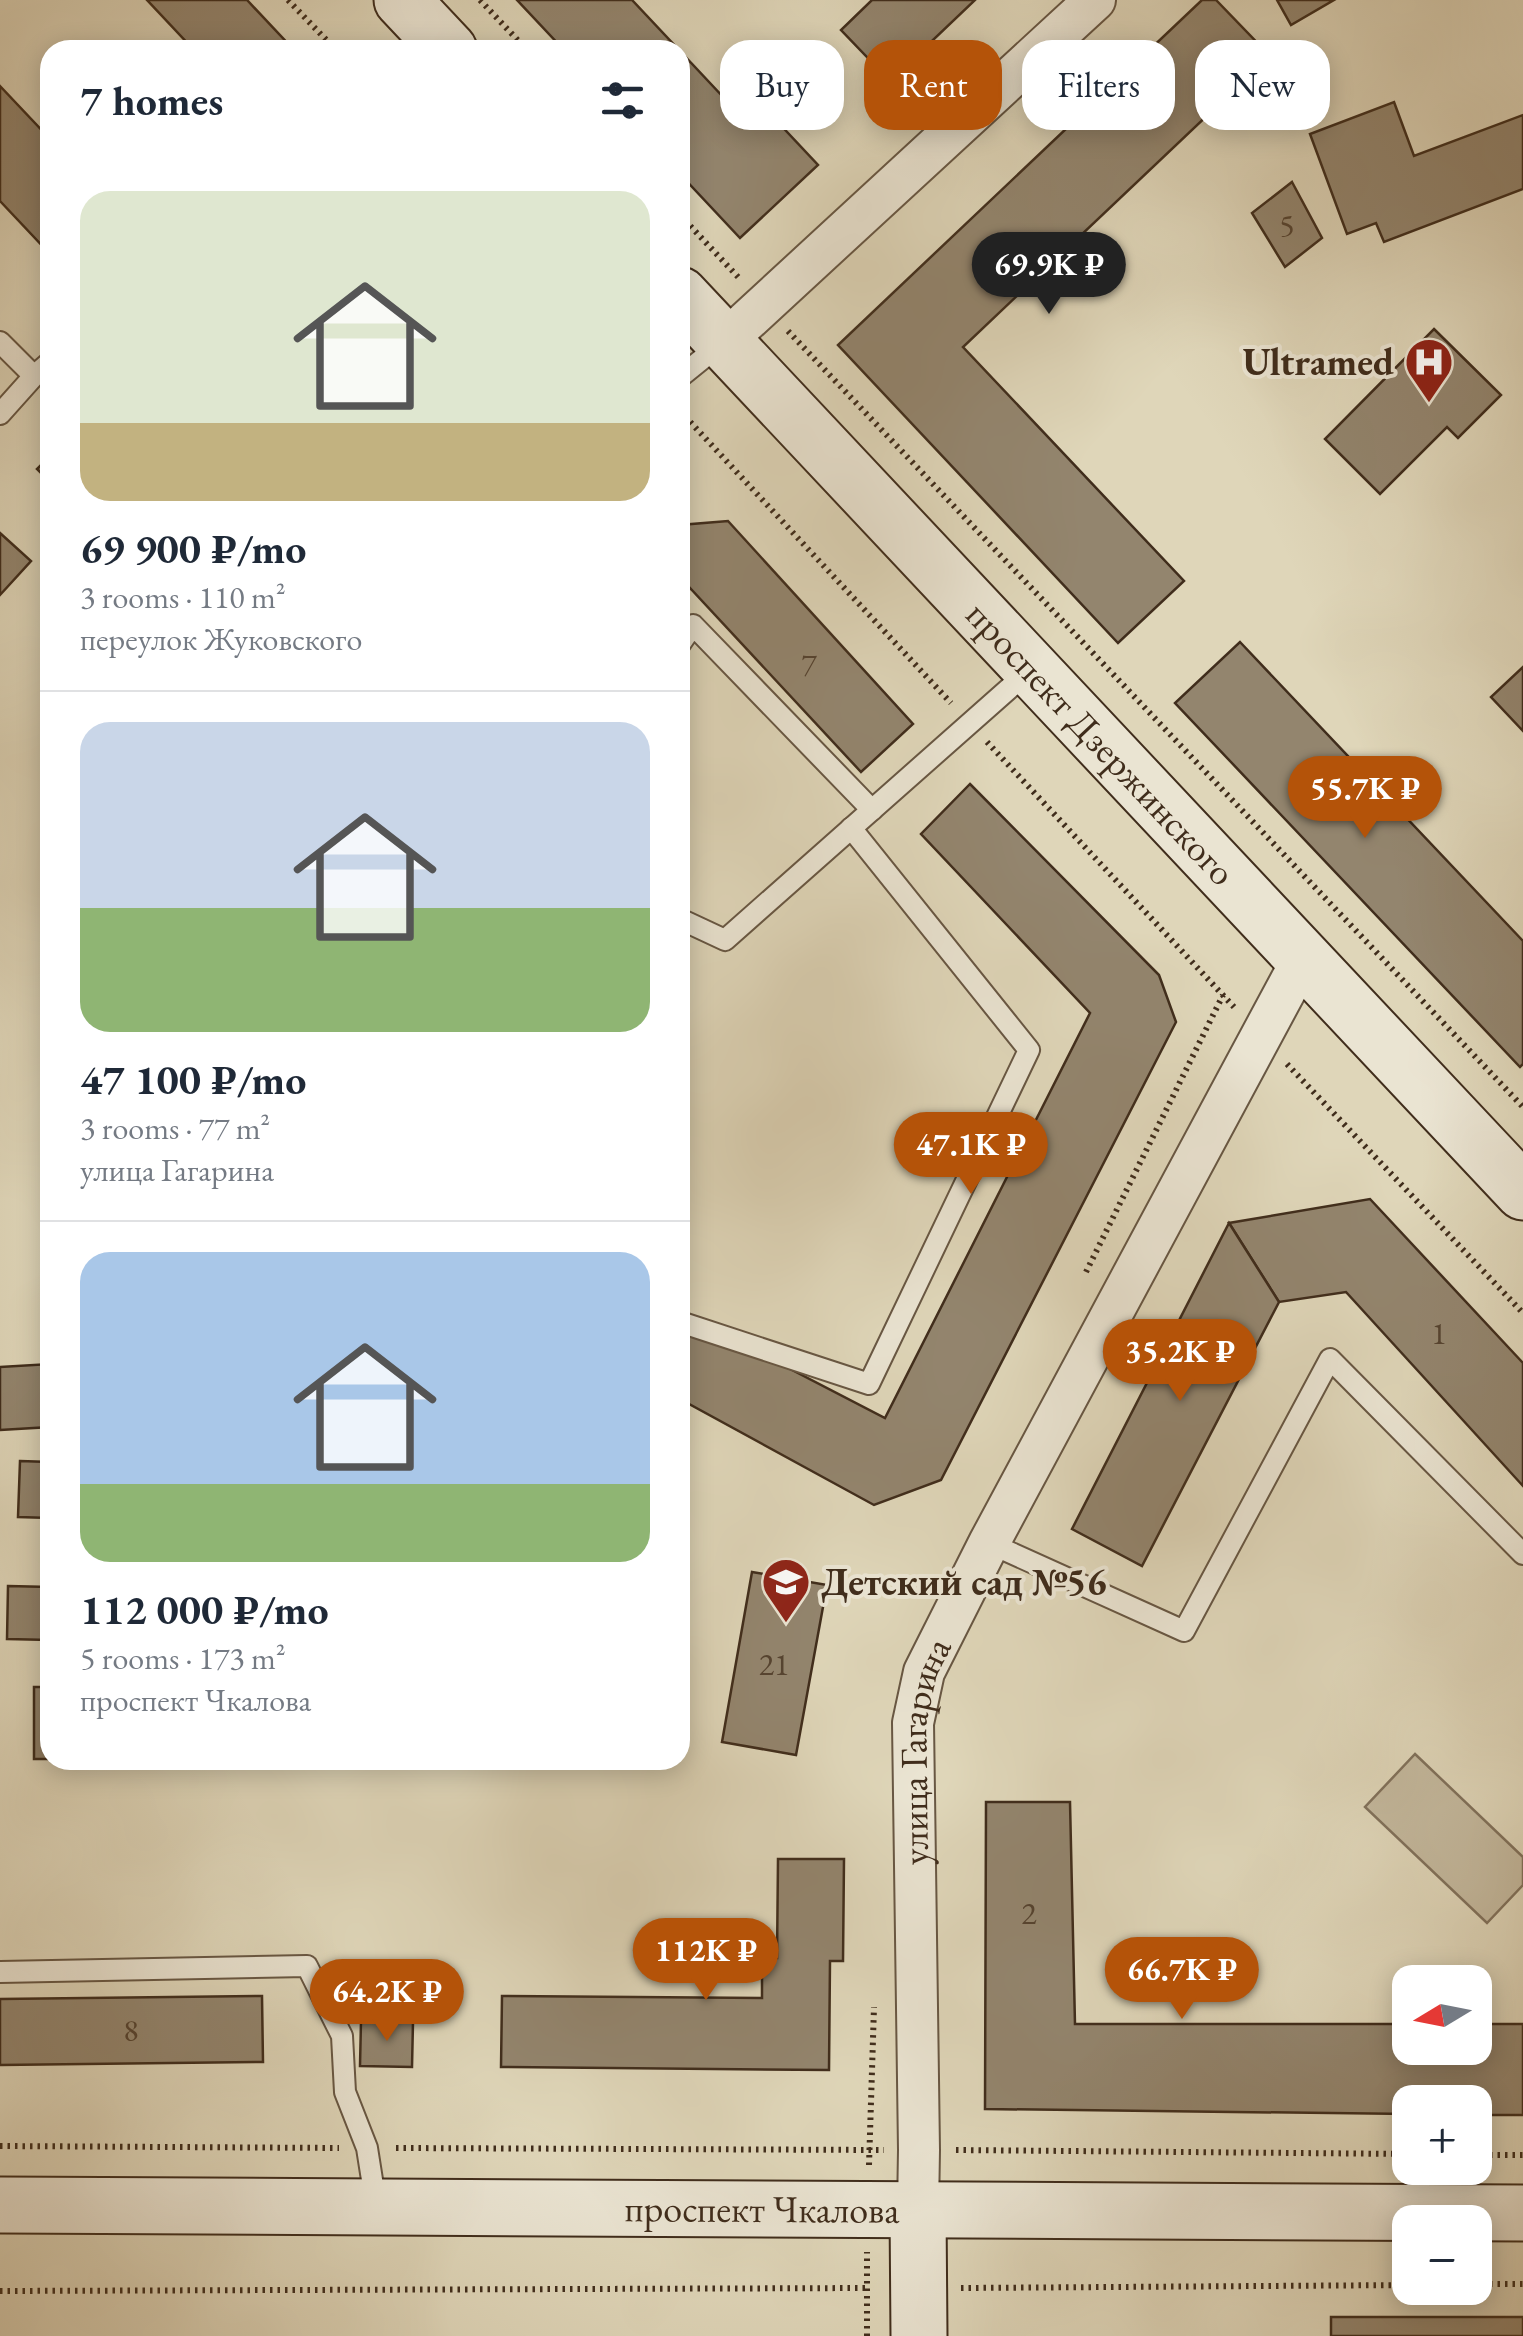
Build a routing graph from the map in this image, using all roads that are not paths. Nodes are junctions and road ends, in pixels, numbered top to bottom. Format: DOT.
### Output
graph roads {
  1 [pos="1095,0"];
  2 [pos="690,306"];
  3 [pos="0,342"];
  4 [pos="724,342"];
  5 [pos="40,367"];
  6 [pos="690,369"];
  7 [pos="40,370"];
  8 [pos="0,414"];
  9 [pos="690,629"];
  10 [pos="1031,669"];
  11 [pos="872,810"];
  12 [pos="851,828"];
  13 [pos="690,924"];
  14 [pos="1303,958"];
  15 [pos="1523,1192"];
  16 [pos="690,1325"];
  17 [pos="989,1543"];
  18 [pos="1523,1554"];
  19 [pos="0,1972"];
  20 [pos="0,2205"];
  21 [pos="376,2207"];
  22 [pos="918,2210"];
  23 [pos="1523,2213"];
  24 [pos="901,2304"];
  1 -- 4 [label="street"];
  2 -- 4 [label="main road, проспект Дзержинского"];
  3 -- 5 [label="lane"];
  4 -- 6 [label="lane"];
  4 -- 10 [label="main road, проспект Дзержинского"];
  7 -- 8 [label="lane"];
  9 -- 11 [label="lane"];
  10 -- 11 [label="lane"];
  10 -- 14 [label="main road, проспект Дзержинского"];
  11 -- 12 [label="lane"];
  12 -- 13 [label="lane"];
  12 -- 16 [label="lane"];
  14 -- 15 [label="main road, проспект Дзержинского"];
  14 -- 17 [label="street, улица Гагарина"];
  17 -- 18 [label="lane"];
  17 -- 22 [label="street, улица Гагарина"];
  19 -- 21 [label="lane"];
  20 -- 21 [label="main road, проспект Чкалова"];
  21 -- 22 [label="main road, проспект Чкалова"];
  22 -- 23 [label="main road, проспект Чкалова"];
  22 -- 24 [label="main road, улица Гагарина"];
}
